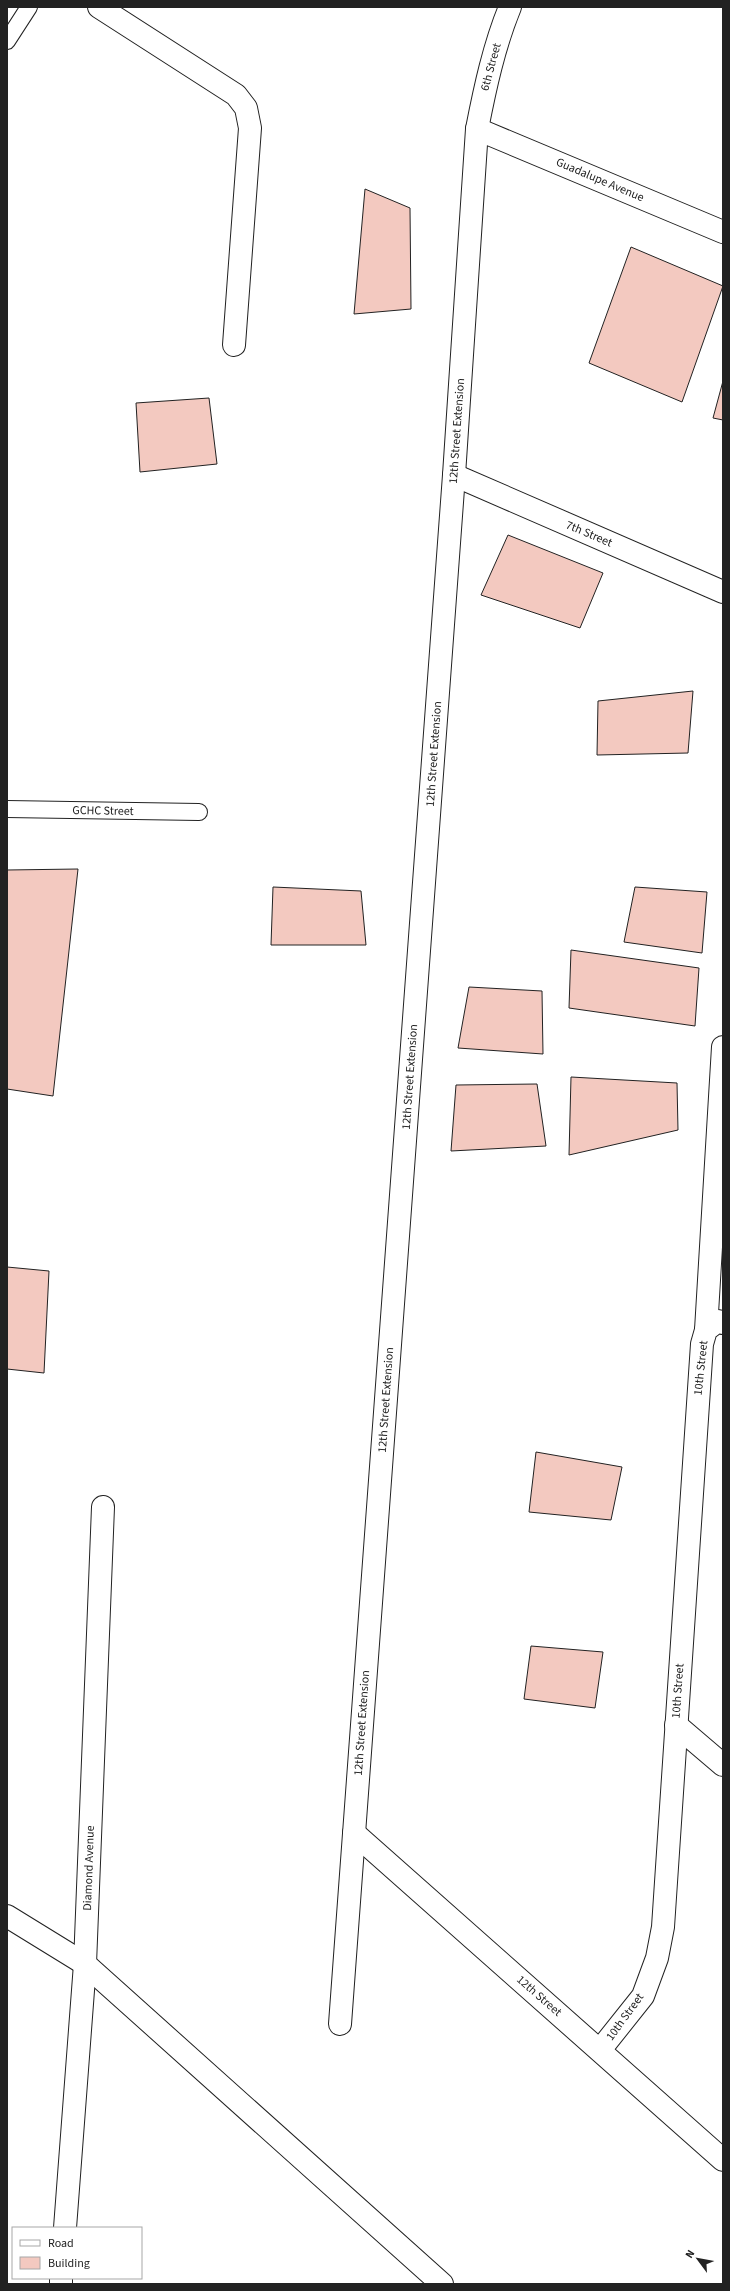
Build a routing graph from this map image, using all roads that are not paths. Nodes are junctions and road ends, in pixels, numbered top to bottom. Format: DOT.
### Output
graph roads {
  1 [pos="29,7"];
  2 [pos="99,7"];
  3 [pos="510,7"];
  4 [pos="7,41"];
  5 [pos="477,129"];
  6 [pos="723,232"];
  7 [pos="234,345"];
  8 [pos="454,475"];
  9 [pos="723,592"];
  10 [pos="7,809"];
  11 [pos="199,812"];
  12 [pos="723,1047"];
  13 [pos="716,1325"];
  14 [pos="103,1507"];
  15 [pos="676,1725"];
  16 [pos="723,1765"];
  17 [pos="354,1833"];
  18 [pos="7,1916"];
  19 [pos="85,1964"];
  20 [pos="340,2024"];
  21 [pos="600,2050"];
  22 [pos="723,2160"];
  23 [pos="65,2227"];
  24 [pos="442,2284"];
  1 -- 4 [label="lane"];
  2 -- 7 [label="street"];
  3 -- 5 [label="street, 6th Street"];
  5 -- 6 [label="street, Guadalupe Avenue"];
  5 -- 8 [label="street, 12th Street Extension"];
  8 -- 9 [label="street, 7th Street"];
  8 -- 17 [label="street, 12th Street Extension"];
  10 -- 11 [label="lane, GCHC Street"];
  12 -- 13 [label="street, 10th Street"];
  13 -- 15 [label="street, 10th Street"];
  14 -- 19 [label="street, Diamond Avenue"];
  15 -- 16 [label="street"];
  15 -- 21 [label="street, 10th Street"];
  17 -- 20 [label="street, 12th Street Extension"];
  17 -- 21 [label="street, 12th Street"];
  18 -- 19 [label="street"];
  19 -- 23 [label="street, Diamond Avenue"];
  19 -- 24 [label="street"];
  21 -- 22 [label="street, 12th Street"];
}
